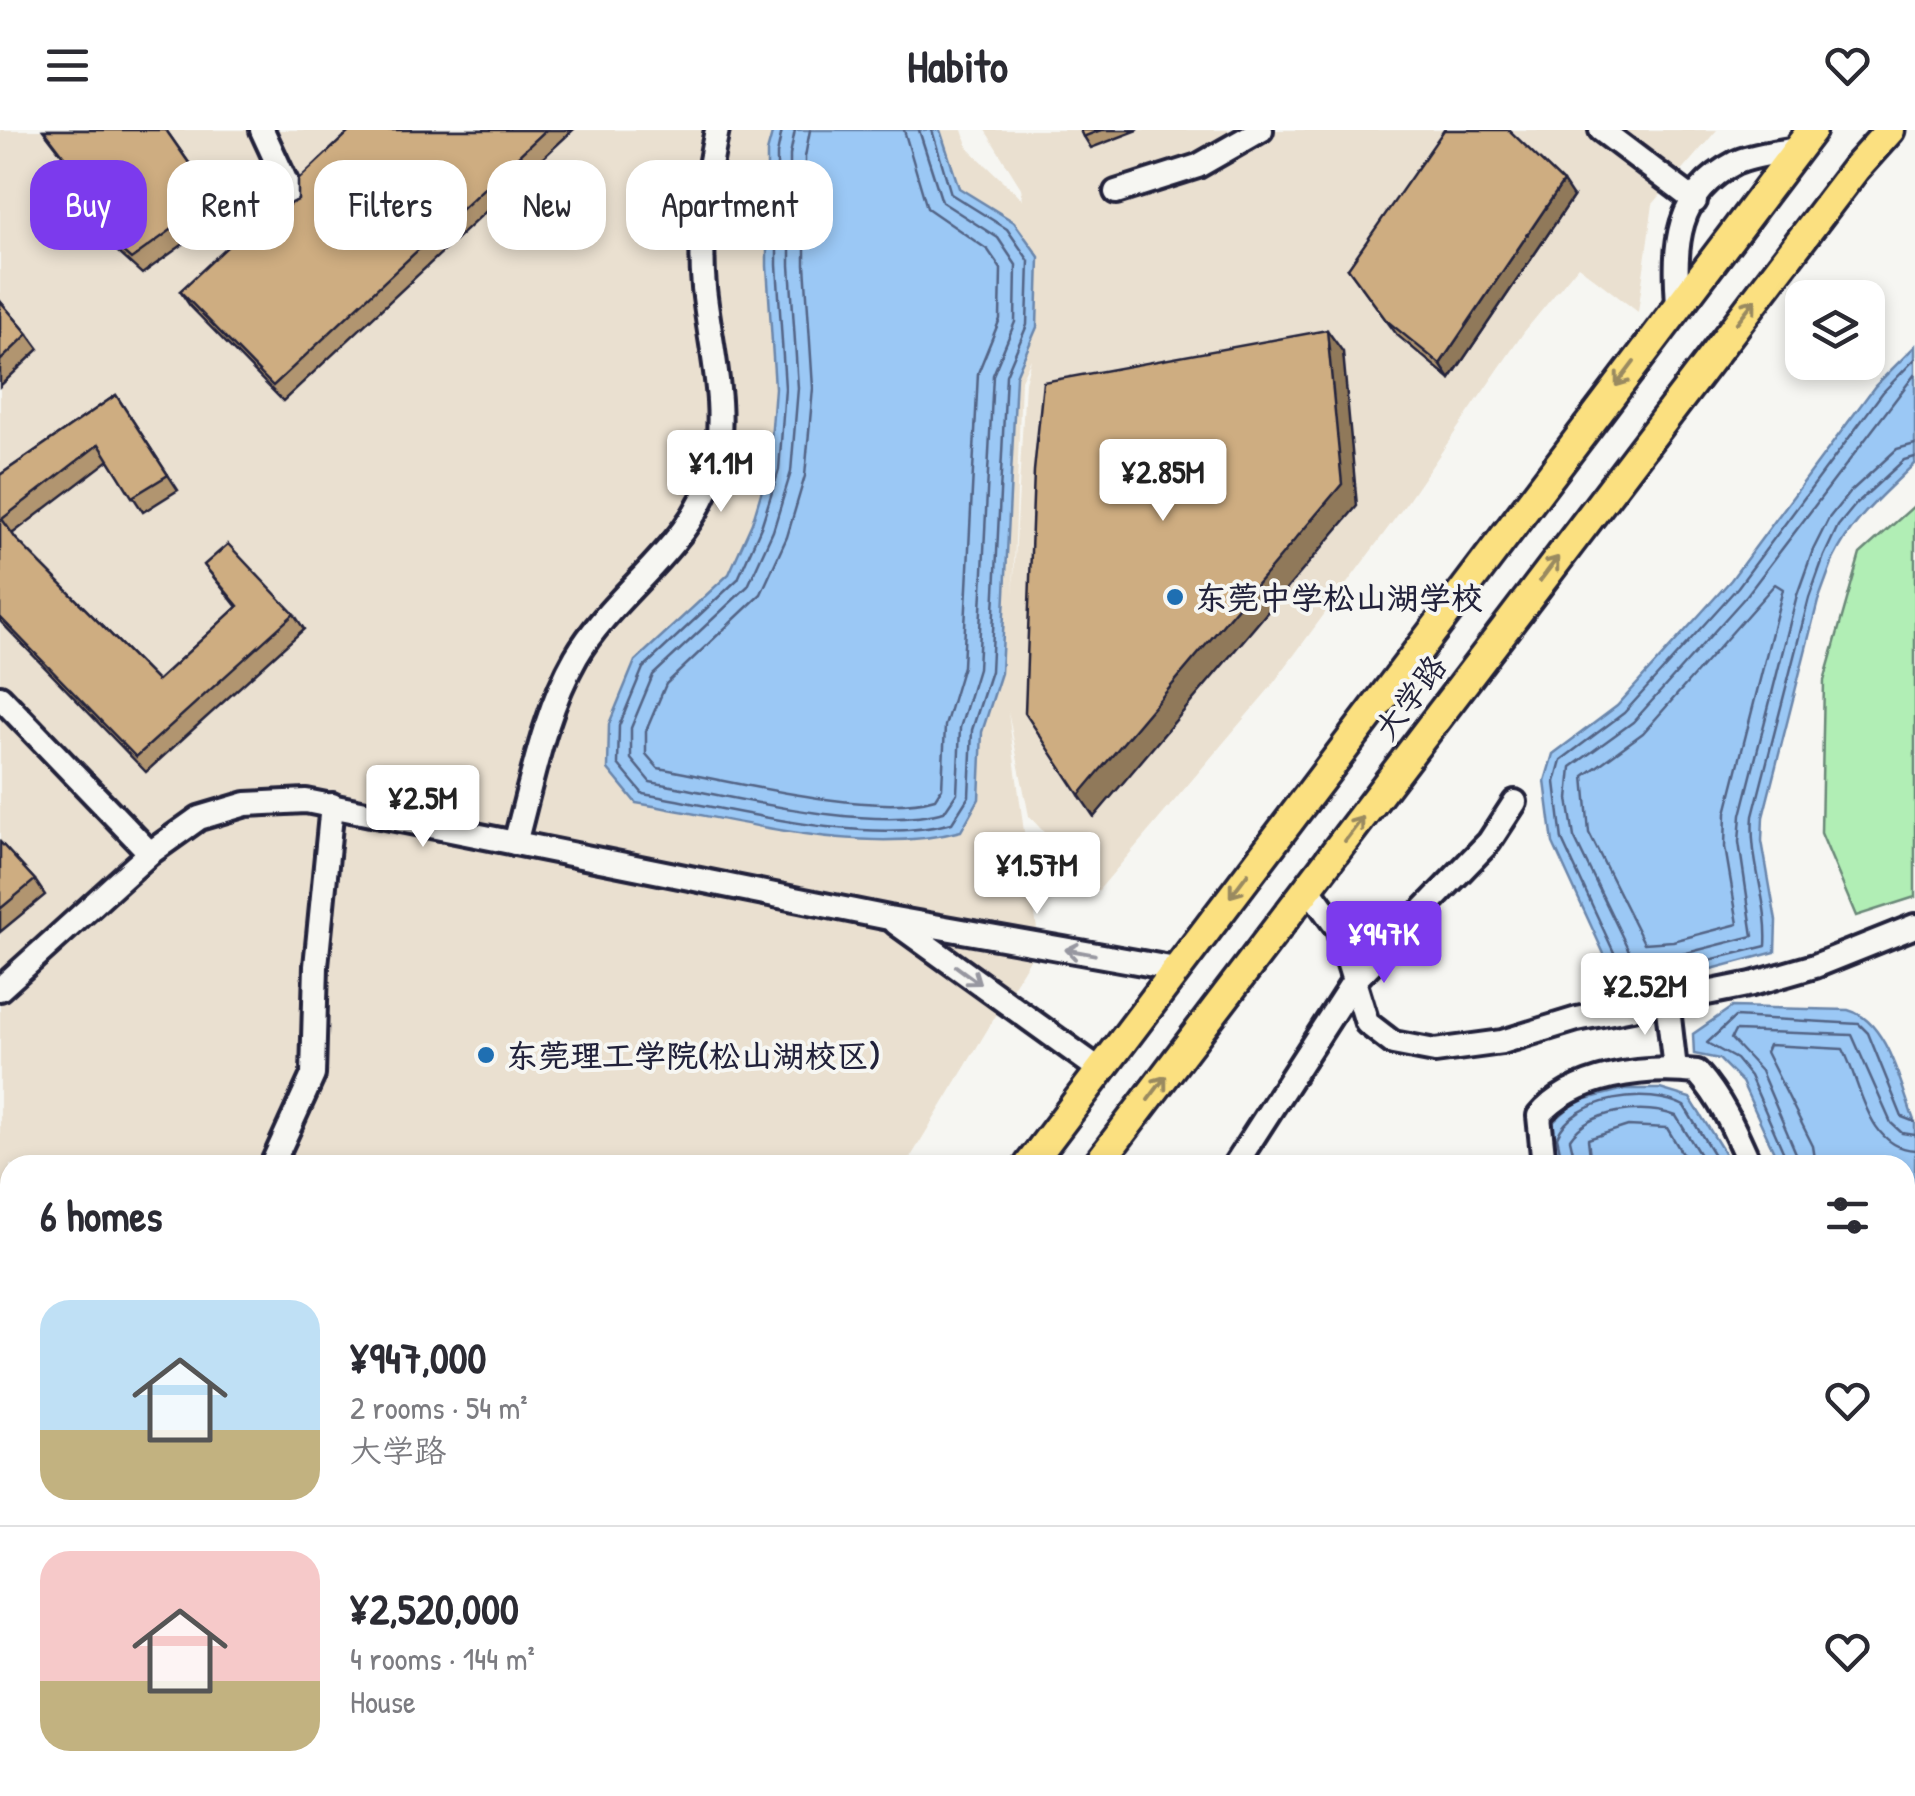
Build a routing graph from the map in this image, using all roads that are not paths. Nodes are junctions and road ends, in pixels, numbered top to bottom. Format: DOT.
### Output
graph roads {
  1 [pos="262,130"];
  2 [pos="717,130"];
  3 [pos="1261,130"];
  4 [pos="1601,130"];
  5 [pos="1890,130"];
  6 [pos="1804,139"];
  7 [pos="1116,192"];
  8 [pos="1694,200"];
  9 [pos="297,206"];
  10 [pos="1678,304"];
  11 [pos="0,698"];
  12 [pos="1515,802"];
  13 [pos="332,805"];
  14 [pos="515,843"];
  15 [pos="150,853"];
  16 [pos="1309,888"];
  17 [pos="890,918"];
  18 [pos="1915,926"];
  19 [pos="1176,969"];
  20 [pos="1352,982"];
  21 [pos="0,989"];
  22 [pos="1667,1000"];
  23 [pos="1674,1069"];
  24 [pos="1100,1070"];
  25 [pos="276,1155"];
  26 [pos="1036,1155"];
  27 [pos="1105,1155"];
  28 [pos="1241,1155"];
  29 [pos="1543,1155"];
  30 [pos="1746,1155"];
  1 -- 9 [label="street"];
  2 -- 14 [label="street"];
  3 -- 7 [label="street"];
  4 -- 8 [label="street"];
  16 -- 5 [label="main road, 大学路, one-way"];
  6 -- 8 [label="street"];
  6 -- 10 [label="main road, 大学路"];
  8 -- 10 [label="street"];
  10 -- 19 [label="main road, 大学路, one-way"];
  11 -- 15 [label="street"];
  12 -- 20 [label="street"];
  13 -- 14 [label="street"];
  13 -- 15 [label="street"];
  13 -- 25 [label="street"];
  14 -- 17 [label="street"];
  15 -- 21 [label="street"];
  16 -- 20 [label="street"];
  27 -- 16 [label="main road, 大学路, one-way"];
  19 -- 17 [label="street, one-way"];
  17 -- 24 [label="street, one-way"];
  18 -- 22 [label="street"];
  19 -- 24 [label="main road, 大学路"];
  20 -- 22 [label="street"];
  20 -- 28 [label="street"];
  22 -- 23 [label="street"];
  23 -- 29 [label="street"];
  23 -- 30 [label="street"];
  24 -- 26 [label="main road, 大学路"];
}
